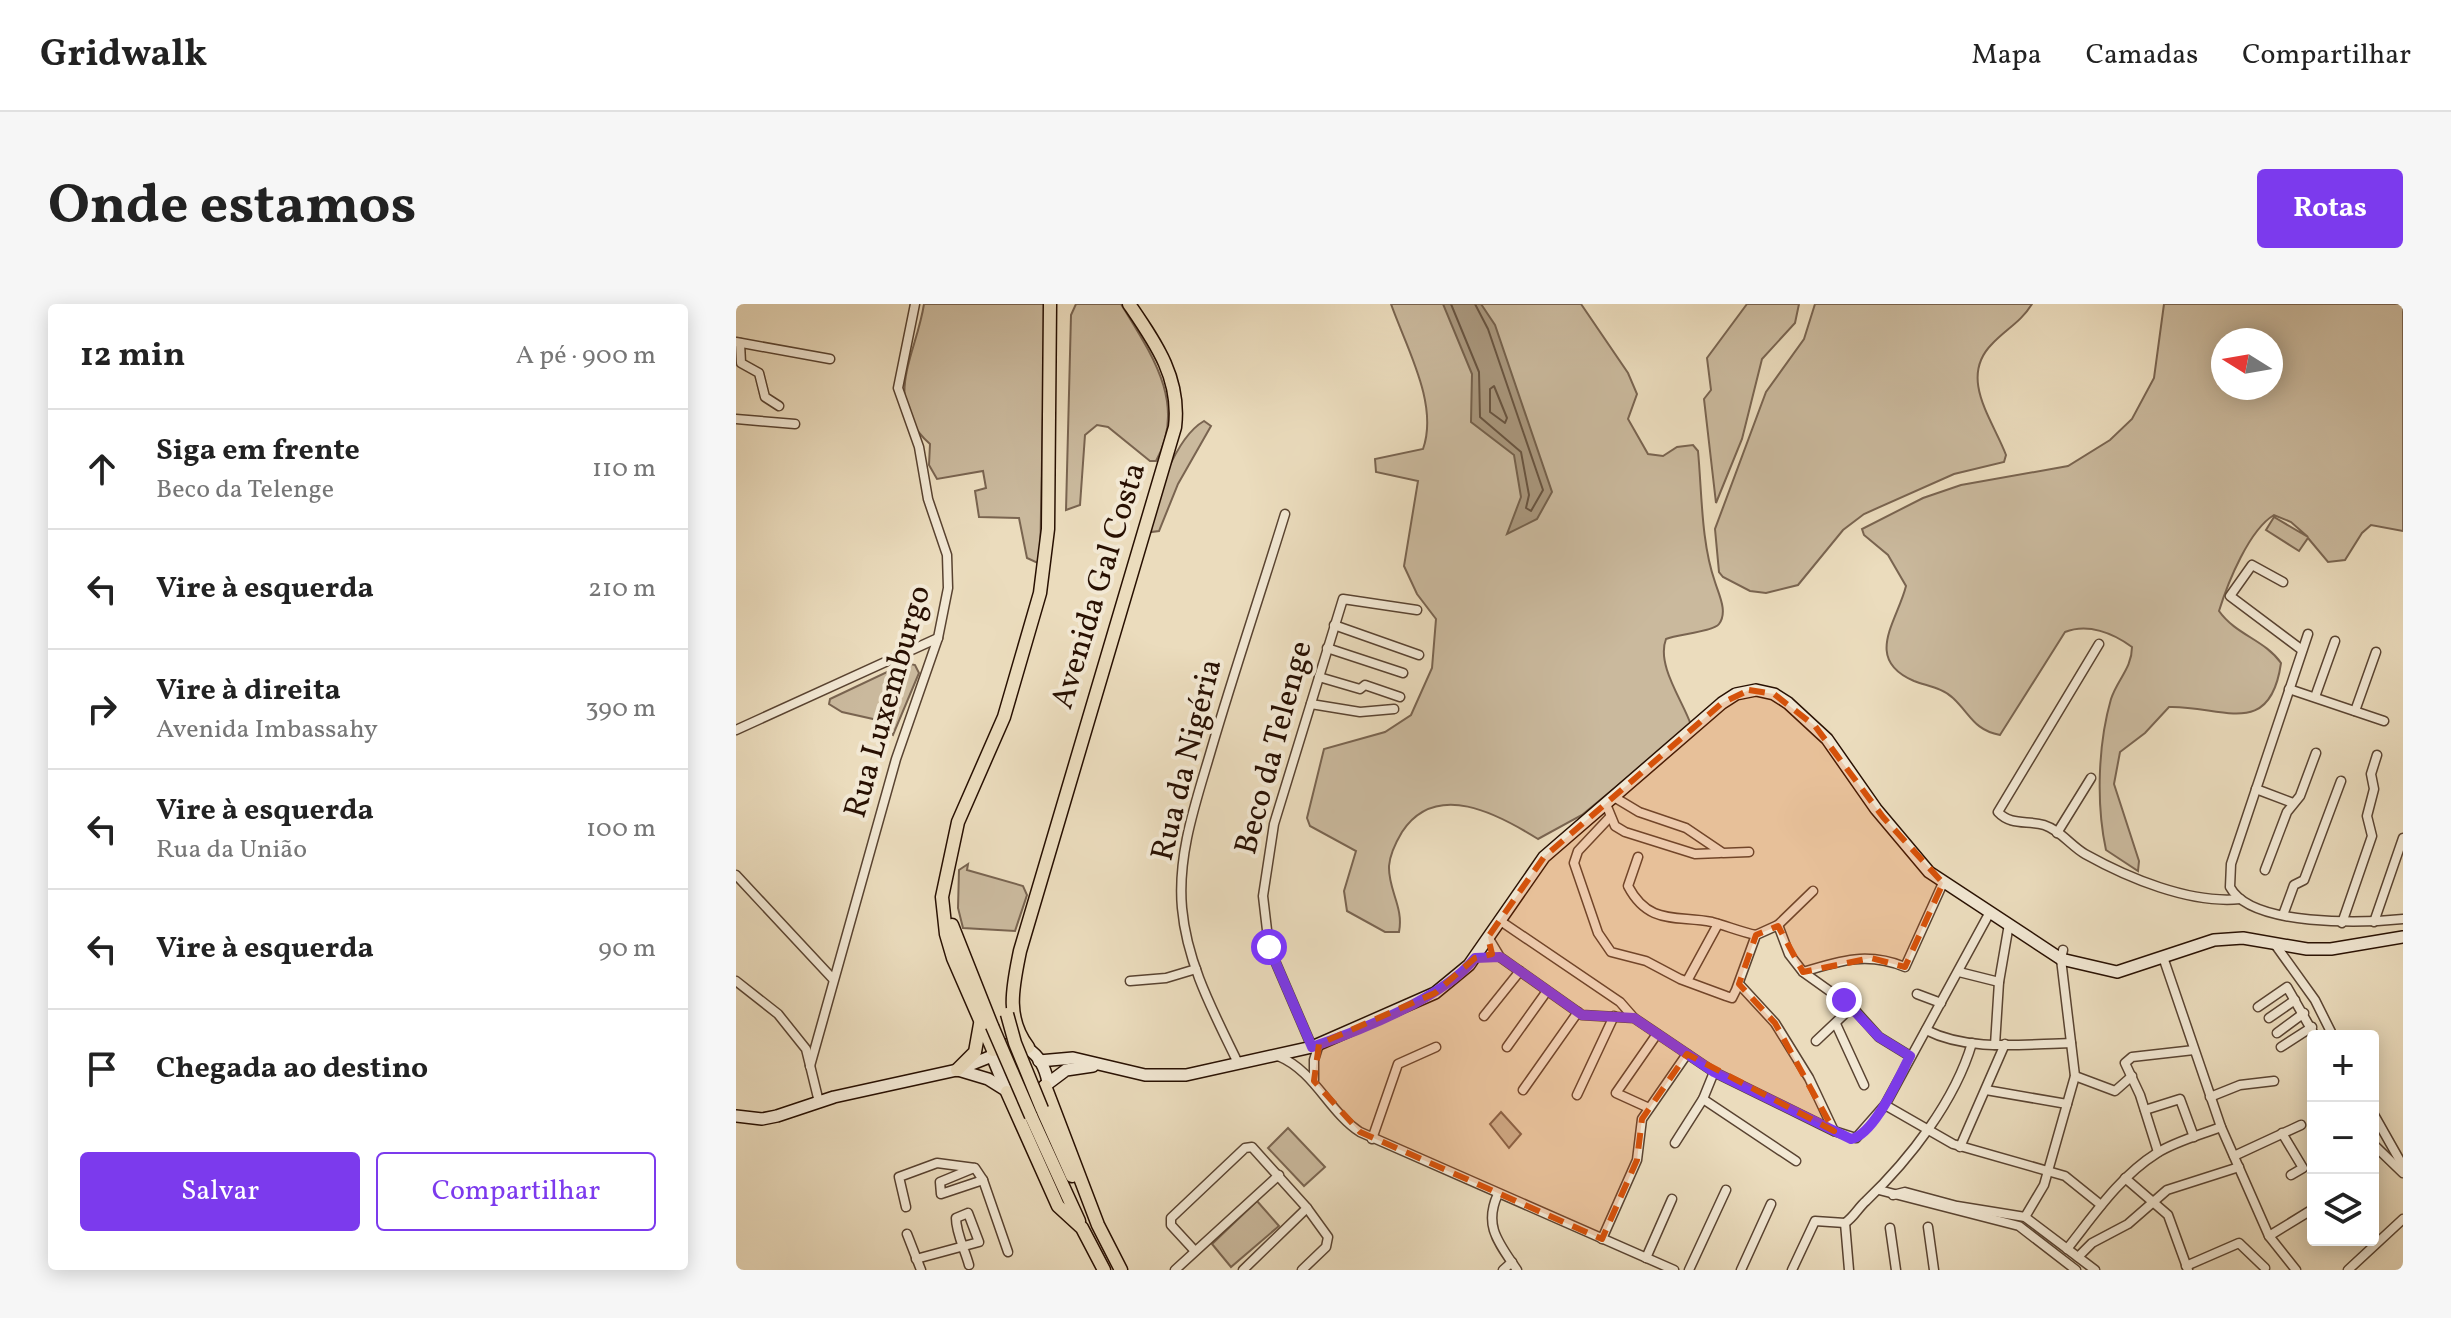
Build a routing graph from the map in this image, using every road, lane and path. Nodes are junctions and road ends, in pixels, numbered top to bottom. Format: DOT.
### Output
graph roads {
  1 [pos="915,304"];
  2 [pos="1050,304"];
  3 [pos="1129,304"];
  4 [pos="738,343"];
  5 [pos="830,359"];
  6 [pos="779,406"];
  7 [pos="736,419"];
  8 [pos="795,424"];
  9 [pos="1285,514"];
  10 [pos="2283,582"];
  11 [pos="1417,610"];
  12 [pos="1334,625"];
  13 [pos="2308,634"];
  14 [pos="938,638"];
  15 [pos="2335,641"];
  16 [pos="2099,644"];
  17 [pos="1327,648"];
  18 [pos="2302,650"];
  19 [pos="2376,652"];
  20 [pos="1419,655"];
  21 [pos="1403,673"];
  22 [pos="1319,677"];
  23 [pos="2289,689"];
  24 [pos="1400,697"];
  25 [pos="2315,697"];
  26 [pos="1311,704"];
  27 [pos="1394,709"];
  28 [pos="2355,711"];
  29 [pos="2384,721"];
  30 [pos="736,730"];
  31 [pos="2316,753"];
  32 [pos="2377,755"];
  33 [pos="2091,778"];
  34 [pos="2341,781"];
  35 [pos="2256,789"];
  36 [pos="1610,800"];
  37 [pos="2293,803"];
  38 [pos="1610,817"];
  39 [pos="2057,833"];
  40 [pos="2403,838"];
  41 [pos="1749,852"];
  42 [pos="1723,853"];
  43 [pos="1638,857"];
  44 [pos="2265,870"];
  45 [pos="736,875"];
  46 [pos="1943,883"];
  47 [pos="1037,889"];
  48 [pos="1813,891"];
  49 [pos="2240,899"];
  50 [pos="1990,912"];
  51 [pos="2283,915"];
  52 [pos="2403,919"];
  53 [pos="1499,920"];
  54 [pos="2374,922"];
  55 [pos="2342,923"];
  56 [pos="1718,924"];
  57 [pos="2009,924"];
  58 [pos="1778,925"];
  59 [pos="1756,935"];
  60 [pos="1488,937"];
  61 [pos="2403,937"];
  62 [pos="2274,943"];
  63 [pos="2062,955"];
  64 [pos="1500,957"];
  65 [pos="2163,957"];
  66 [pos="1475,958"];
  67 [pos="1196,969"];
  68 [pos="1520,971"];
  69 [pos="1803,972"];
  70 [pos="1959,972"];
  71 [pos="833,979"];
  72 [pos="736,981"];
  73 [pos="1130,981"];
  74 [pos="1687,981"];
  75 [pos="1999,982"];
  76 [pos="1739,984"];
  77 [pos="1547,991"];
  78 [pos="1917,994"];
  79 [pos="2295,1000"];
  80 [pos="1941,1003"];
  81 [pos="1852,1007"];
  82 [pos="2258,1007"];
  83 [pos="1578,1012"];
  84 [pos="2304,1013"];
  85 [pos="1484,1016"];
  86 [pos="1614,1016"];
  87 [pos="1634,1018"];
  88 [pos="2269,1018"];
  89 [pos="986,1024"];
  90 [pos="1836,1024"];
  91 [pos="1926,1030"];
  92 [pos="2313,1030"];
  93 [pos="2330,1030"];
  94 [pos="2277,1033"];
  95 [pos="1657,1034"];
  96 [pos="2307,1035"];
  97 [pos="1816,1041"];
  98 [pos="1972,1043"];
  99 [pos="2071,1043"];
  100 [pos="2005,1044"];
  101 [pos="1995,1045"];
  102 [pos="1316,1046"];
  103 [pos="1028,1047"];
  104 [pos="1436,1047"];
  105 [pos="1507,1047"];
  106 [pos="2281,1047"];
  107 [pos="2194,1050"];
  108 [pos="993,1053"];
  109 [pos="1687,1054"];
  110 [pos="1277,1056"];
  111 [pos="1910,1056"];
  112 [pos="1039,1061"];
  113 [pos="1238,1063"];
  114 [pos="1102,1065"];
  115 [pos="810,1066"];
  116 [pos="957,1070"];
  117 [pos="1714,1072"];
  118 [pos="2075,1076"];
  119 [pos="2132,1076"];
  120 [pos="1314,1081"];
  121 [pos="2274,1081"];
  122 [pos="1046,1084"];
  123 [pos="1864,1085"];
  124 [pos="1523,1090"];
  125 [pos="1986,1090"];
  126 [pos="1006,1091"];
  127 [pos="1577,1095"];
  128 [pos="2210,1097"];
  129 [pos="1703,1099"];
  130 [pos="819,1102"];
  131 [pos="2067,1104"];
  132 [pos="1885,1105"];
  133 [pos="1649,1108"];
  134 [pos="2145,1110"];
  135 [pos="1036,1113"];
  136 [pos="736,1116"];
  137 [pos="2379,1124"];
  138 [pos="2301,1125"];
  139 [pos="2221,1127"];
  140 [pos="1926,1130"];
  141 [pos="1834,1131"];
  142 [pos="2282,1133"];
  143 [pos="2194,1137"];
  144 [pos="1372,1139"];
  145 [pos="1675,1143"];
  146 [pos="1960,1147"];
  147 [pos="2379,1150"];
  148 [pos="2158,1152"];
  149 [pos="2234,1156"];
  150 [pos="1796,1161"];
  151 [pos="2403,1166"];
  152 [pos="2239,1167"];
  153 [pos="975,1168"];
  154 [pos="2049,1170"];
  155 [pos="2403,1173"];
  156 [pos="1279,1175"];
  157 [pos="2291,1175"];
  158 [pos="2125,1178"];
  159 [pos="983,1180"];
  160 [pos="1726,1190"];
  161 [pos="1879,1190"];
  162 [pos="1498,1194"];
  163 [pos="1893,1195"];
  164 [pos="1672,1199"];
  165 [pos="2153,1201"];
  166 [pos="1771,1204"];
  167 [pos="2101,1205"];
  168 [pos="906,1207"];
  169 [pos="1307,1208"];
  170 [pos="2307,1213"];
  171 [pos="2025,1217"];
  172 [pos="2403,1219"];
  173 [pos="1845,1223"];
  174 [pos="1098,1225"];
  175 [pos="1928,1227"];
  176 [pos="1082,1228"];
  177 [pos="1890,1228"];
  178 [pos="907,1234"];
  179 [pos="2269,1236"];
  180 [pos="1602,1239"];
  181 [pos="2067,1249"];
  182 [pos="1194,1250"];
  183 [pos="1008,1252"];
  184 [pos="2281,1254"];
  185 [pos="2078,1257"];
  186 [pos="1646,1258"];
  187 [pos="916,1259"];
  188 [pos="969,1265"];
  189 [pos="1515,1266"];
  190 [pos="1653,1266"];
  191 [pos="2187,1268"];
  192 [pos="2264,1269"];
  193 [pos="921,1270"];
  194 [pos="1104,1270"];
  195 [pos="1121,1270"];
  196 [pos="1175,1270"];
  197 [pos="1243,1270"];
  198 [pos="1302,1270"];
  199 [pos="1503,1270"];
  200 [pos="1674,1270"];
  201 [pos="1689,1270"];
  202 [pos="1741,1270"];
  203 [pos="1792,1270"];
  204 [pos="1849,1270"];
  205 [pos="1896,1270"];
  206 [pos="1934,1270"];
  207 [pos="2076,1270"];
  208 [pos="2095,1270"];
  209 [pos="2296,1270"];
  210 [pos="2348,1270"];
  1 -- 14 [label="street, Rua Luxemburgo"];
  2 -- 89 [label="main road"];
  3 -- 47 [label="main road, Avenida Gal Costa"];
  4 -- 5 [label="street"];
  4 -- 6 [label="street"];
  7 -- 8 [label="street"];
  9 -- 67 [label="street, Rua da Nigéria"];
  10 -- 18 [label="street"];
  11 -- 12 [label="street, Beco da Telenge"];
  12 -- 17 [label="street, Beco da Telenge"];
  12 -- 20 [label="street"];
  13 -- 18 [label="street"];
  14 -- 30 [label="street"];
  14 -- 71 [label="street, Rua Luxemburgo"];
  15 -- 25 [label="street"];
  16 -- 39 [label="street"];
  17 -- 21 [label="street"];
  17 -- 22 [label="street, Beco da Telenge"];
  18 -- 23 [label="street"];
  19 -- 28 [label="street"];
  22 -- 24 [label="street"];
  22 -- 26 [label="street, Beco da Telenge"];
  23 -- 25 [label="street"];
  23 -- 35 [label="street"];
  25 -- 28 [label="street"];
  26 -- 27 [label="street"];
  26 -- 102 [label="street, Beco da Telenge"];
  28 -- 29 [label="street"];
  31 -- 37 [label="street"];
  32 -- 55 [label="street"];
  33 -- 39 [label="street"];
  34 -- 51 [label="street"];
  35 -- 37 [label="street"];
  35 -- 49 [label="street"];
  36 -- 38 [label="street"];
  36 -- 42 [label="street"];
  36 -- 46 [label="main road"];
  36 -- 53 [label="main road"];
  37 -- 44 [label="street"];
  38 -- 42 [label="street"];
  38 -- 74 [label="street"];
  39 -- 49 [label="street"];
  40 -- 54 [label="street"];
  41 -- 42 [label="street"];
  43 -- 56 [label="street"];
  45 -- 71 [label="street"];
  46 -- 50 [label="main road"];
  46 -- 69 [label="street"];
  47 -- 103 [label="main road, Avenida Gal Costa"];
  47 -- 135 [label="main road, Avenida Gal Costa, bridge"];
  48 -- 58 [label="street"];
  49 -- 51 [label="street"];
  50 -- 57 [label="main road"];
  50 -- 70 [label="street"];
  51 -- 55 [label="street"];
  52 -- 54 [label="street"];
  53 -- 60 [label="main road"];
  53 -- 87 [label="street"];
  54 -- 55 [label="street"];
  56 -- 59 [label="street"];
  56 -- 74 [label="street"];
  57 -- 63 [label="main road"];
  57 -- 75 [label="street"];
  58 -- 59 [label="street"];
  58 -- 69 [label="street"];
  59 -- 76 [label="street"];
  60 -- 64 [label="street"];
  60 -- 66 [label="main road"];
  61 -- 62 [label="main road"];
  62 -- 65 [label="main road"];
  62 -- 93 [label="street"];
  63 -- 65 [label="main road"];
  63 -- 99 [label="street"];
  64 -- 66 [label="street"];
  64 -- 68 [label="street"];
  65 -- 107 [label="street"];
  66 -- 102 [label="main road"];
  67 -- 73 [label="street"];
  67 -- 113 [label="street, Rua da Nigéria"];
  68 -- 77 [label="street"];
  68 -- 85 [label="street"];
  69 -- 81 [label="street"];
  70 -- 75 [label="street"];
  70 -- 80 [label="street"];
  71 -- 115 [label="street, Rua Luxemburgo"];
  72 -- 115 [label="street"];
  74 -- 76 [label="street"];
  75 -- 101 [label="street"];
  76 -- 141 [label="street"];
  77 -- 83 [label="street"];
  77 -- 105 [label="street"];
  78 -- 80 [label="street"];
  79 -- 82 [label="street"];
  79 -- 84 [label="street"];
  79 -- 88 [label="street"];
  80 -- 91 [label="street"];
  81 -- 90 [label="street"];
  81 -- 111 [label="street"];
  83 -- 86 [label="street"];
  83 -- 124 [label="street"];
  84 -- 92 [label="street"];
  84 -- 94 [label="street"];
  86 -- 87 [label="street"];
  86 -- 127 [label="street"];
  87 -- 95 [label="street"];
  89 -- 108 [label="main road"];
  89 -- 116 [label="main road"];
  89 -- 135 [label="main road, bridge"];
  90 -- 97 [label="street"];
  90 -- 123 [label="street"];
  91 -- 98 [label="street"];
  91 -- 111 [label="street"];
  95 -- 109 [label="street"];
  95 -- 133 [label="street"];
  96 -- 106 [label="street"];
  98 -- 101 [label="street"];
  98 -- 140 [label="street"];
  99 -- 100 [label="street"];
  99 -- 118 [label="street"];
  100 -- 101 [label="street"];
  100 -- 125 [label="street"];
  102 -- 110 [label="main road"];
  102 -- 120 [label="street"];
  103 -- 108 [label="main road"];
  103 -- 112 [label="main road, Avenida Gal Costa"];
  104 -- 144 [label="street"];
  107 -- 119 [label="street"];
  107 -- 128 [label="street"];
  108 -- 116 [label="main road"];
  108 -- 126 [label="main road"];
  109 -- 117 [label="street"];
  109 -- 133 [label="street"];
  110 -- 113 [label="main road"];
  110 -- 120 [label="street"];
  111 -- 132 [label="street"];
  112 -- 114 [label="main road"];
  112 -- 122 [label="main road, Avenida Gal Costa"];
  113 -- 114 [label="main road"];
  114 -- 122 [label="main road"];
  115 -- 130 [label="street"];
  116 -- 126 [label="main road"];
  116 -- 130 [label="main road"];
  117 -- 129 [label="street"];
  117 -- 141 [label="street"];
  118 -- 119 [label="street"];
  118 -- 131 [label="street"];
  119 -- 134 [label="street"];
  120 -- 144 [label="street"];
  121 -- 128 [label="street"];
  122 -- 126 [label="main road"];
  122 -- 174 [label="main road, Avenida Gal Costa"];
  125 -- 131 [label="street"];
  125 -- 146 [label="street"];
  126 -- 176 [label="main road"];
  128 -- 139 [label="street"];
  129 -- 145 [label="street"];
  129 -- 150 [label="street"];
  130 -- 136 [label="main road"];
  131 -- 154 [label="street"];
  132 -- 140 [label="street"];
  132 -- 141 [label="street"];
  133 -- 180 [label="street"];
  134 -- 143 [label="street"];
  134 -- 148 [label="street"];
  135 -- 174 [label="main road, Avenida Gal Costa"];
  135 -- 176 [label="main road"];
  137 -- 151 [label="street"];
  138 -- 142 [label="street"];
  139 -- 143 [label="street"];
  139 -- 149 [label="street"];
  140 -- 146 [label="street"];
  140 -- 161 [label="street"];
  142 -- 149 [label="street"];
  142 -- 157 [label="street"];
  143 -- 148 [label="street"];
  144 -- 162 [label="street"];
  146 -- 154 [label="street"];
  147 -- 155 [label="street"];
  148 -- 158 [label="street"];
  149 -- 152 [label="street"];
  152 -- 165 [label="street"];
  152 -- 179 [label="street"];
  153 -- 159 [label="street"];
  153 -- 159 [label="street"];
  153 -- 168 [label="street"];
  154 -- 167 [label="street"];
  154 -- 171 [label="street"];
  156 -- 169 [label="street"];
  156 -- 182 [label="street"];
  156 -- 182 [label="street"];
  158 -- 165 [label="street"];
  158 -- 167 [label="street"];
  159 -- 183 [label="street"];
  160 -- 201 [label="street"];
  161 -- 163 [label="street"];
  161 -- 173 [label="street"];
  162 -- 180 [label="street"];
  162 -- 189 [label="street"];
  163 -- 171 [label="street"];
  163 -- 207 [label="street"];
  164 -- 186 [label="street"];
  165 -- 185 [label="street"];
  165 -- 191 [label="street"];
  166 -- 202 [label="street"];
  167 -- 181 [label="street"];
  169 -- 197 [label="street"];
  169 -- 198 [label="street"];
  170 -- 179 [label="street"];
  171 -- 181 [label="street"];
  172 -- 210 [label="street"];
  173 -- 203 [label="street"];
  173 -- 204 [label="street"];
  174 -- 195 [label="main road"];
  175 -- 206 [label="street"];
  176 -- 194 [label="main road"];
  177 -- 205 [label="street"];
  178 -- 187 [label="street"];
  179 -- 184 [label="street"];
  180 -- 186 [label="street"];
  181 -- 185 [label="street"];
  182 -- 196 [label="street"];
  184 -- 192 [label="street"];
  184 -- 209 [label="street"];
  185 -- 208 [label="street"];
  186 -- 190 [label="street"];
  187 -- 188 [label="street"];
  187 -- 193 [label="street"];
  189 -- 199 [label="street"];
  190 -- 200 [label="street"];
  191 -- 192 [label="street"];
}
